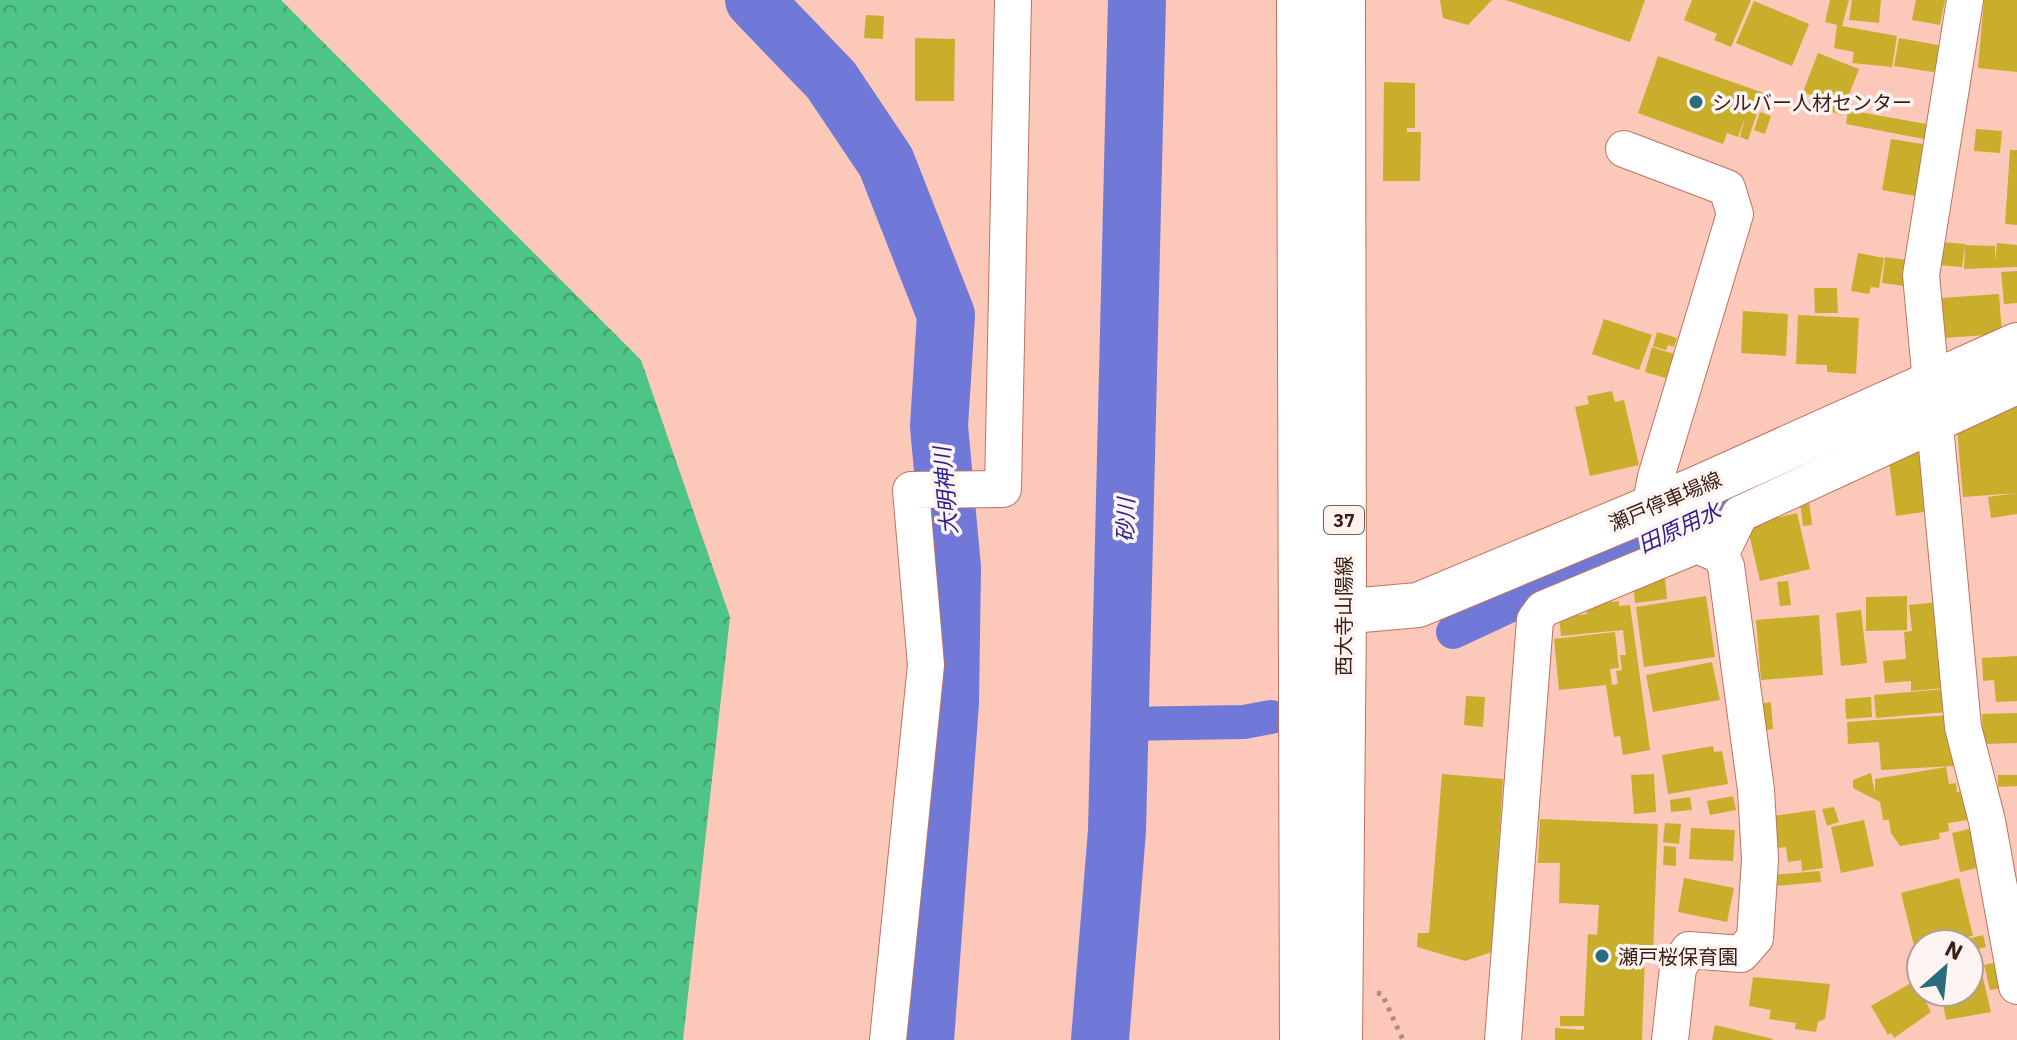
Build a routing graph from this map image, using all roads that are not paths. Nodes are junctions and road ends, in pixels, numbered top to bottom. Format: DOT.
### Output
graph roads {
  1 [pos="1013,0"];
  2 [pos="1299,0"];
  3 [pos="1343,0"];
  4 [pos="1965,0"];
  5 [pos="1624,149"];
  6 [pos="2017,345"];
  7 [pos="2017,386"];
  8 [pos="1934,403"];
  9 [pos="1650,507"];
  10 [pos="1703,526"];
  11 [pos="1323,614"];
  12 [pos="2017,986"];
  13 [pos="888,1040"];
  14 [pos="1302,1040"];
  15 [pos="1340,1040"];
  16 [pos="1503,1040"];
  17 [pos="1670,1040"];
  1 -- 13 [label="street"];
  2 -- 11 [label="main road, 西大寺山陽線 / 37"];
  3 -- 11 [label="main road, 西大寺山陽線 / 37"];
  4 -- 8 [label="street"];
  5 -- 9 [label="street"];
  6 -- 8 [label="main road, 瀬戸停車場線"];
  7 -- 8 [label="street"];
  8 -- 10 [label="main road, 瀬戸停車場線"];
  8 -- 10 [label="street"];
  8 -- 12 [label="street"];
  9 -- 10 [label="main road, 瀬戸停車場線"];
  9 -- 11 [label="main road, 瀬戸停車場線"];
  10 -- 16 [label="street"];
  10 -- 17 [label="street"];
  11 -- 14 [label="main road, 西大寺山陽線 / 37"];
  11 -- 15 [label="main road, 西大寺山陽線 / 37"];
}
